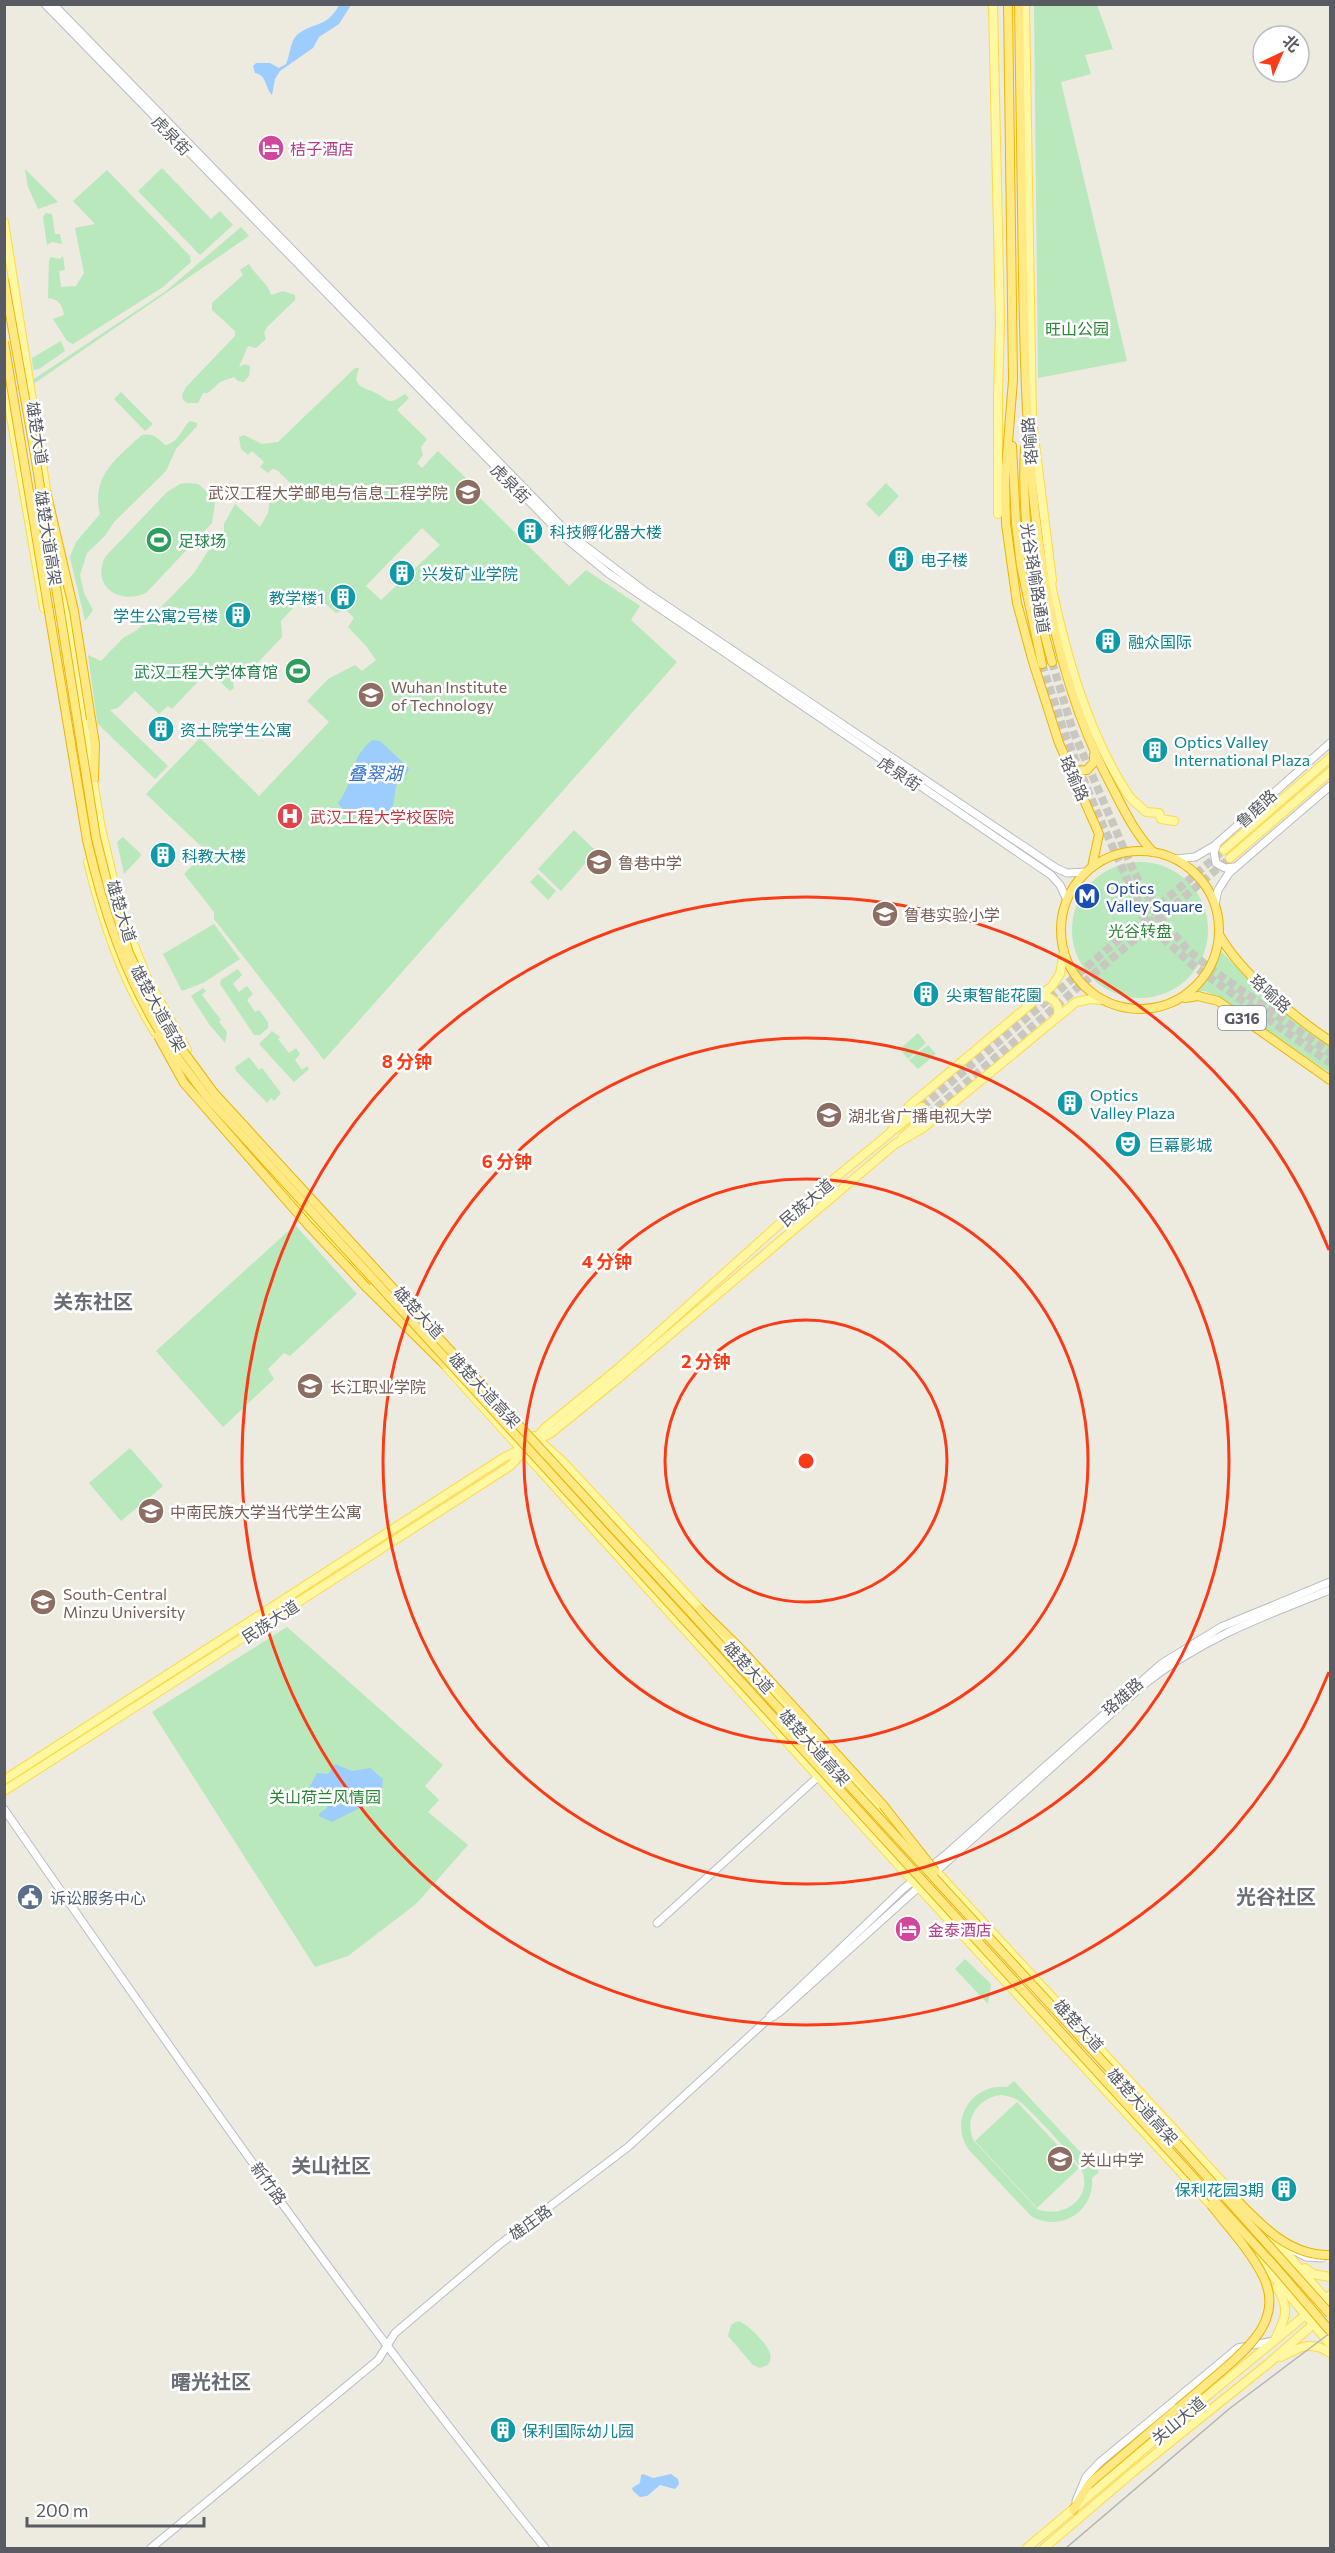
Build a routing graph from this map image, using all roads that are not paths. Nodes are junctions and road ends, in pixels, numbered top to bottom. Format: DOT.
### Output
graph roads {
  1 [pos="45,4"];
  2 [pos="53,4"];
  3 [pos="993,4"];
  4 [pos="1008,4"];
  5 [pos="1019,4"];
  6 [pos="1026,4"];
  7 [pos="4,222"];
  8 [pos="4,280"];
  9 [pos="4,342"];
  10 [pos="4,376"];
  11 [pos="1026,421"];
  12 [pos="1010,427"];
  13 [pos="34,448"];
  14 [pos="998,514"];
  15 [pos="1052,662"];
  16 [pos="1042,664"];
  17 [pos="1042,690"];
  18 [pos="1330,744"];
  19 [pos="1094,755"];
  20 [pos="1330,758"];
  21 [pos="1067,764"];
  22 [pos="1330,772"];
  23 [pos="94,779"];
  24 [pos="1330,786"];
  25 [pos="1174,821"];
  26 [pos="1219,842"];
  27 [pos="1224,850"];
  28 [pos="1153,852"];
  29 [pos="1230,858"];
  30 [pos="1176,859"];
  31 [pos="1236,866"];
  32 [pos="1089,869"];
  33 [pos="1067,900"];
  34 [pos="1215,904"];
  35 [pos="123,920"];
  36 [pos="105,925"];
  37 [pos="1220,936"];
  38 [pos="1064,951"];
  39 [pos="1040,997"];
  40 [pos="142,999"];
  41 [pos="1103,1000"];
  42 [pos="1179,1000"];
  43 [pos="1056,1017"];
  44 [pos="1330,1041"];
  45 [pos="1330,1080"];
  46 [pos="922,1107"];
  47 [pos="928,1115"];
  48 [pos="890,1133"];
  49 [pos="895,1144"];
  50 [pos="445,1365"];
  51 [pos="530,1444"];
  52 [pos="1330,1582"];
  53 [pos="1330,1590"];
  54 [pos="700,1609"];
  55 [pos="819,1776"];
  56 [pos="4,1780"];
  57 [pos="4,1791"];
  58 [pos="4,1809"];
  59 [pos="946,1859"];
  60 [pos="934,1869"];
  61 [pos="915,1884"];
  62 [pos="970,1916"];
  63 [pos="657,1923"];
  64 [pos="766,2020"];
  65 [pos="1139,2101"];
  66 [pos="1178,2162"];
  67 [pos="1276,2240"];
  68 [pos="1330,2256"];
  69 [pos="1292,2258"];
  70 [pos="1330,2277"];
  71 [pos="1272,2278"];
  72 [pos="1329,2299"];
  73 [pos="1330,2312"];
  74 [pos="1306,2314"];
  75 [pos="1313,2324"];
  76 [pos="1330,2331"];
  77 [pos="1273,2341"];
  78 [pos="1330,2344"];
  79 [pos="387,2346"];
  80 [pos="1330,2353"];
  81 [pos="1269,2363"];
  82 [pos="1073,2510"];
  83 [pos="151,2548"];
  84 [pos="544,2548"];
  85 [pos="1027,2548"];
  86 [pos="1044,2548"];
  1 -- 33 [label="main road, 虎泉街"];
  2 -- 32 [label="main road, 虎泉街"];
  3 -- 14 [label="main road"];
  4 -- 12 [label="highway, 珞喻路"];
  5 -- 11 [label="highway, 珞喻路"];
  6 -- 25 [label="main road"];
  7 -- 23 [label="main road, 雄楚大道"];
  8 -- 13 [label="highway, 雄楚大道高架, bridge"];
  9 -- 40 [label="highway, 雄楚大道高架, bridge"];
  10 -- 36 [label="main road, 雄楚大道"];
  11 -- 15 [label="highway, 光谷珞喻路通道"];
  11 -- 19 [label="highway, 珞喻路"];
  12 -- 16 [label="highway, 光谷珞喻路通道"];
  12 -- 17 [label="highway, 珞喻路"];
  13 -- 23 [label="highway, bridge"];
  13 -- 62 [label="highway, 雄楚大道高架, bridge"];
  17 -- 21 [label="highway, 珞瑜路"];
  18 -- 26 [label="main road, 鲁磨路"];
  19 -- 21 [label="highway"];
  19 -- 28 [label="highway, 珞喻路"];
  20 -- 27 [label="main road"];
  21 -- 32 [label="highway, 珞瑜路"];
  22 -- 29 [label="main road"];
  23 -- 35 [label="main road, 雄楚大道"];
  24 -- 31 [label="main road, 鲁磨路"];
  26 -- 30 [label="main road, 鲁磨路"];
  26 -- 31 [label="main road"];
  28 -- 30 [label="highway"];
  28 -- 32 [label="highway"];
  30 -- 34 [label="highway"];
  31 -- 34 [label="main road, 鲁磨路"];
  32 -- 33 [label="highway"];
  33 -- 38 [label="highway"];
  34 -- 37 [label="highway"];
  35 -- 36 [label="main road"];
  35 -- 51 [label="main road, 雄楚大道"];
  36 -- 50 [label="main road, 雄楚大道"];
  37 -- 42 [label="highway"];
  37 -- 44 [label="highway, 珞喻路 / G316"];
  38 -- 39 [label="main road, 民族大道"];
  38 -- 41 [label="highway"];
  39 -- 43 [label="main road"];
  39 -- 48 [label="main road, 民族大道"];
  40 -- 50 [label="highway, bridge"];
  40 -- 66 [label="highway, 雄楚大道高架, bridge"];
  41 -- 42 [label="highway"];
  41 -- 43 [label="main road, 民族大道"];
  42 -- 45 [label="highway, G316"];
  43 -- 49 [label="main road, 民族大道"];
  46 -- 48 [label="main road"];
  47 -- 49 [label="main road"];
  48 -- 51 [label="main road, 民族大道"];
  49 -- 51 [label="main road, 民族大道"];
  50 -- 51 [label="main road, 雄楚大道"];
  51 -- 54 [label="main road, 雄楚大道"];
  51 -- 55 [label="main road, 雄楚大道"];
  51 -- 56 [label="main road, 民族大道"];
  51 -- 57 [label="main road, 民族大道"];
  52 -- 59 [label="main road, 珞雄路"];
  53 -- 59 [label="main road, 珞雄路"];
  54 -- 60 [label="main road, 雄楚大道"];
  54 -- 62 [label="highway, bridge"];
  55 -- 61 [label="main road, 雄楚大道"];
  55 -- 63 [label="main road"];
  58 -- 79 [label="main road, 新竹路"];
  59 -- 60 [label="main road"];
  60 -- 61 [label="main road"];
  60 -- 67 [label="main road, 雄楚大道"];
  61 -- 64 [label="main road"];
  61 -- 64 [label="main road, 雄庄路"];
  61 -- 71 [label="main road, 雄楚大道"];
  62 -- 65 [label="highway, 雄楚大道高架, bridge"];
  64 -- 79 [label="main road, 雄庄路"];
  65 -- 68 [label="highway, bridge"];
  65 -- 73 [label="highway, 雄楚大道高架, bridge"];
  66 -- 76 [label="highway, 雄楚大道高架, bridge"];
  66 -- 82 [label="highway, bridge"];
  67 -- 68 [label="main road"];
  67 -- 69 [label="main road, 雄楚大道"];
  69 -- 70 [label="main road"];
  69 -- 72 [label="main road, 雄楚大道"];
  71 -- 74 [label="main road, 雄楚大道"];
  71 -- 77 [label="main road"];
  72 -- 74 [label="main road, 关山大道"];
  73 -- 75 [label="main road, 关山大道"];
  74 -- 75 [label="main road, 雄楚大道"];
  74 -- 77 [label="main road, 关山大道"];
  75 -- 78 [label="main road, 雄楚大道"];
  75 -- 81 [label="main road, 关山大道"];
  77 -- 82 [label="main road, 关山大道"];
  77 -- 82 [label="main road"];
  79 -- 83 [label="main road, 雄庄路"];
  79 -- 84 [label="main road, 新竹路"];
  80 -- 81 [label="main road"];
  81 -- 86 [label="main road, 关山大道"];
  82 -- 85 [label="main road, 关山大道"];
}
